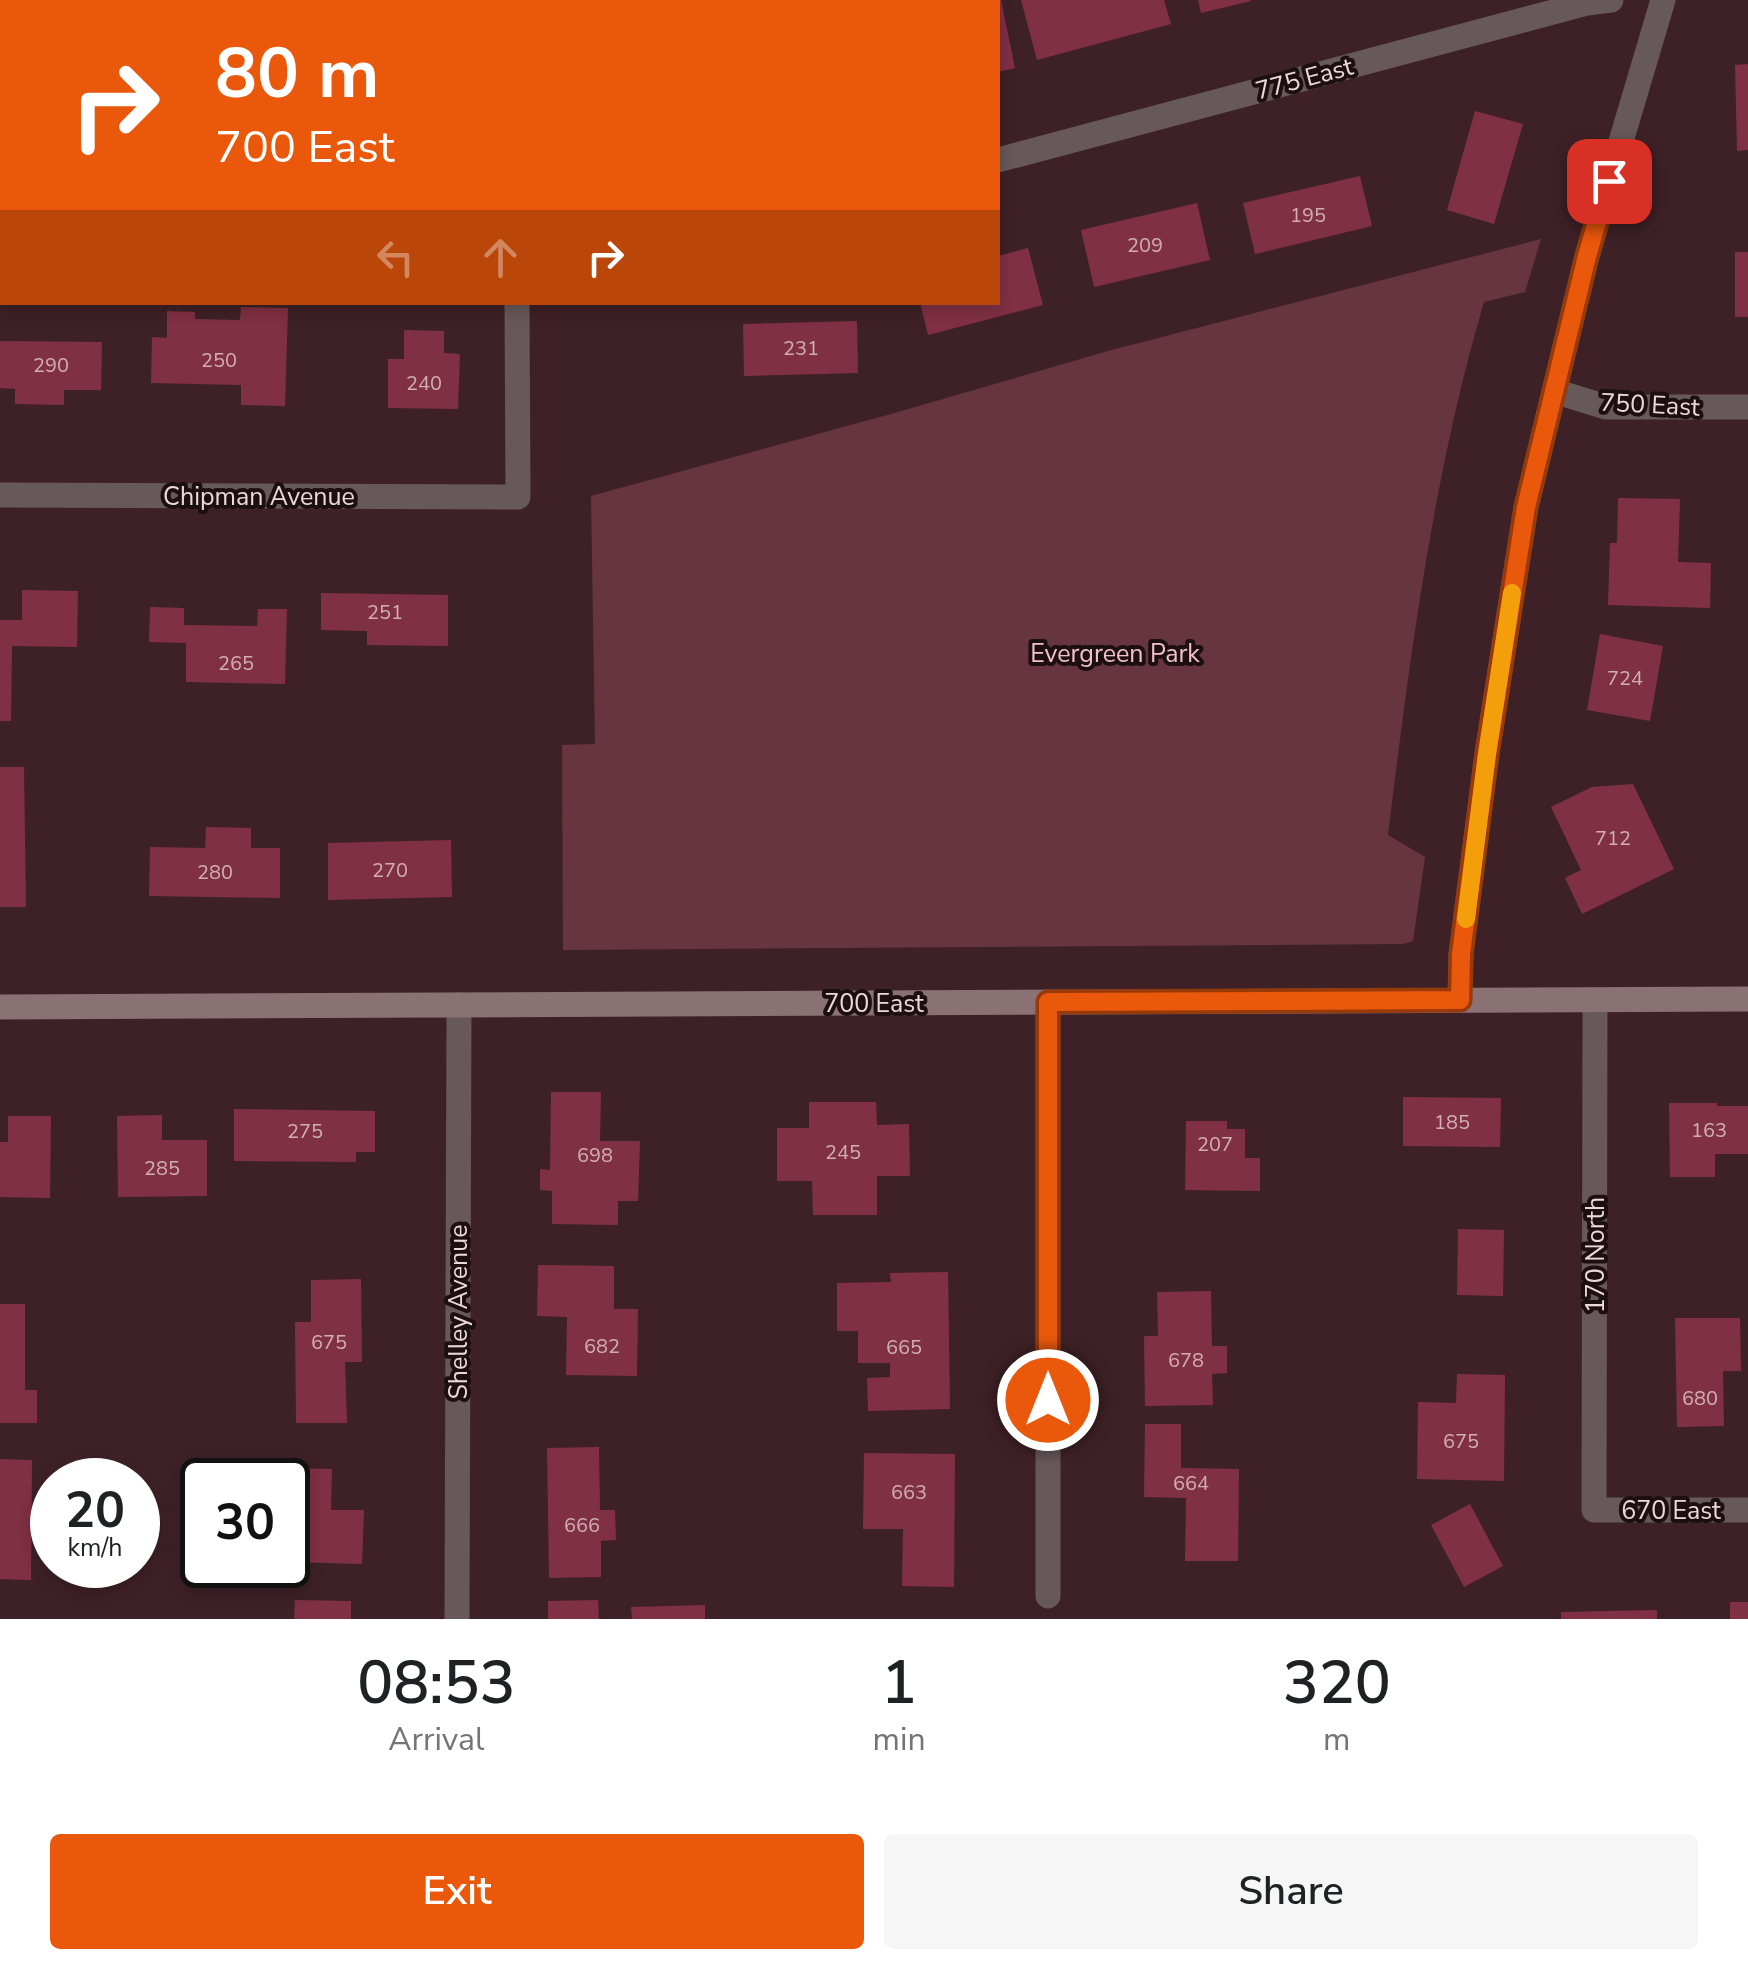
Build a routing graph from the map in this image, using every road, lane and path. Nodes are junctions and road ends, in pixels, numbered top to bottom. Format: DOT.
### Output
graph roads {
  1 [pos="1612,0"];
  2 [pos="1664,0"];
  3 [pos="1000,159"];
  4 [pos="517,305"];
  5 [pos="1554,391"];
  6 [pos="1748,406"];
  7 [pos="0,495"];
  8 [pos="1748,999"];
  9 [pos="1460,1000"];
  10 [pos="1596,1000"];
  11 [pos="1048,1002"];
  12 [pos="459,1005"];
  13 [pos="0,1007"];
  14 [pos="1594,1510"];
  15 [pos="1748,1510"];
  16 [pos="1048,1596"];
  17 [pos="457,1619"];
  1 -- 3 [label="street, 775 East"];
  2 -- 5 [label="street"];
  4 -- 7 [label="street, Chipman Avenue"];
  5 -- 6 [label="street, 750 East"];
  5 -- 9 [label="street"];
  8 -- 10 [label="street, 700 East"];
  9 -- 10 [label="street, 700 East"];
  9 -- 11 [label="street, 700 East"];
  10 -- 14 [label="street, 170 North"];
  11 -- 12 [label="street, 700 East"];
  11 -- 16 [label="street"];
  12 -- 13 [label="street, 700 East"];
  12 -- 17 [label="street, Shelley Avenue"];
  14 -- 15 [label="street, 670 East"];
}
